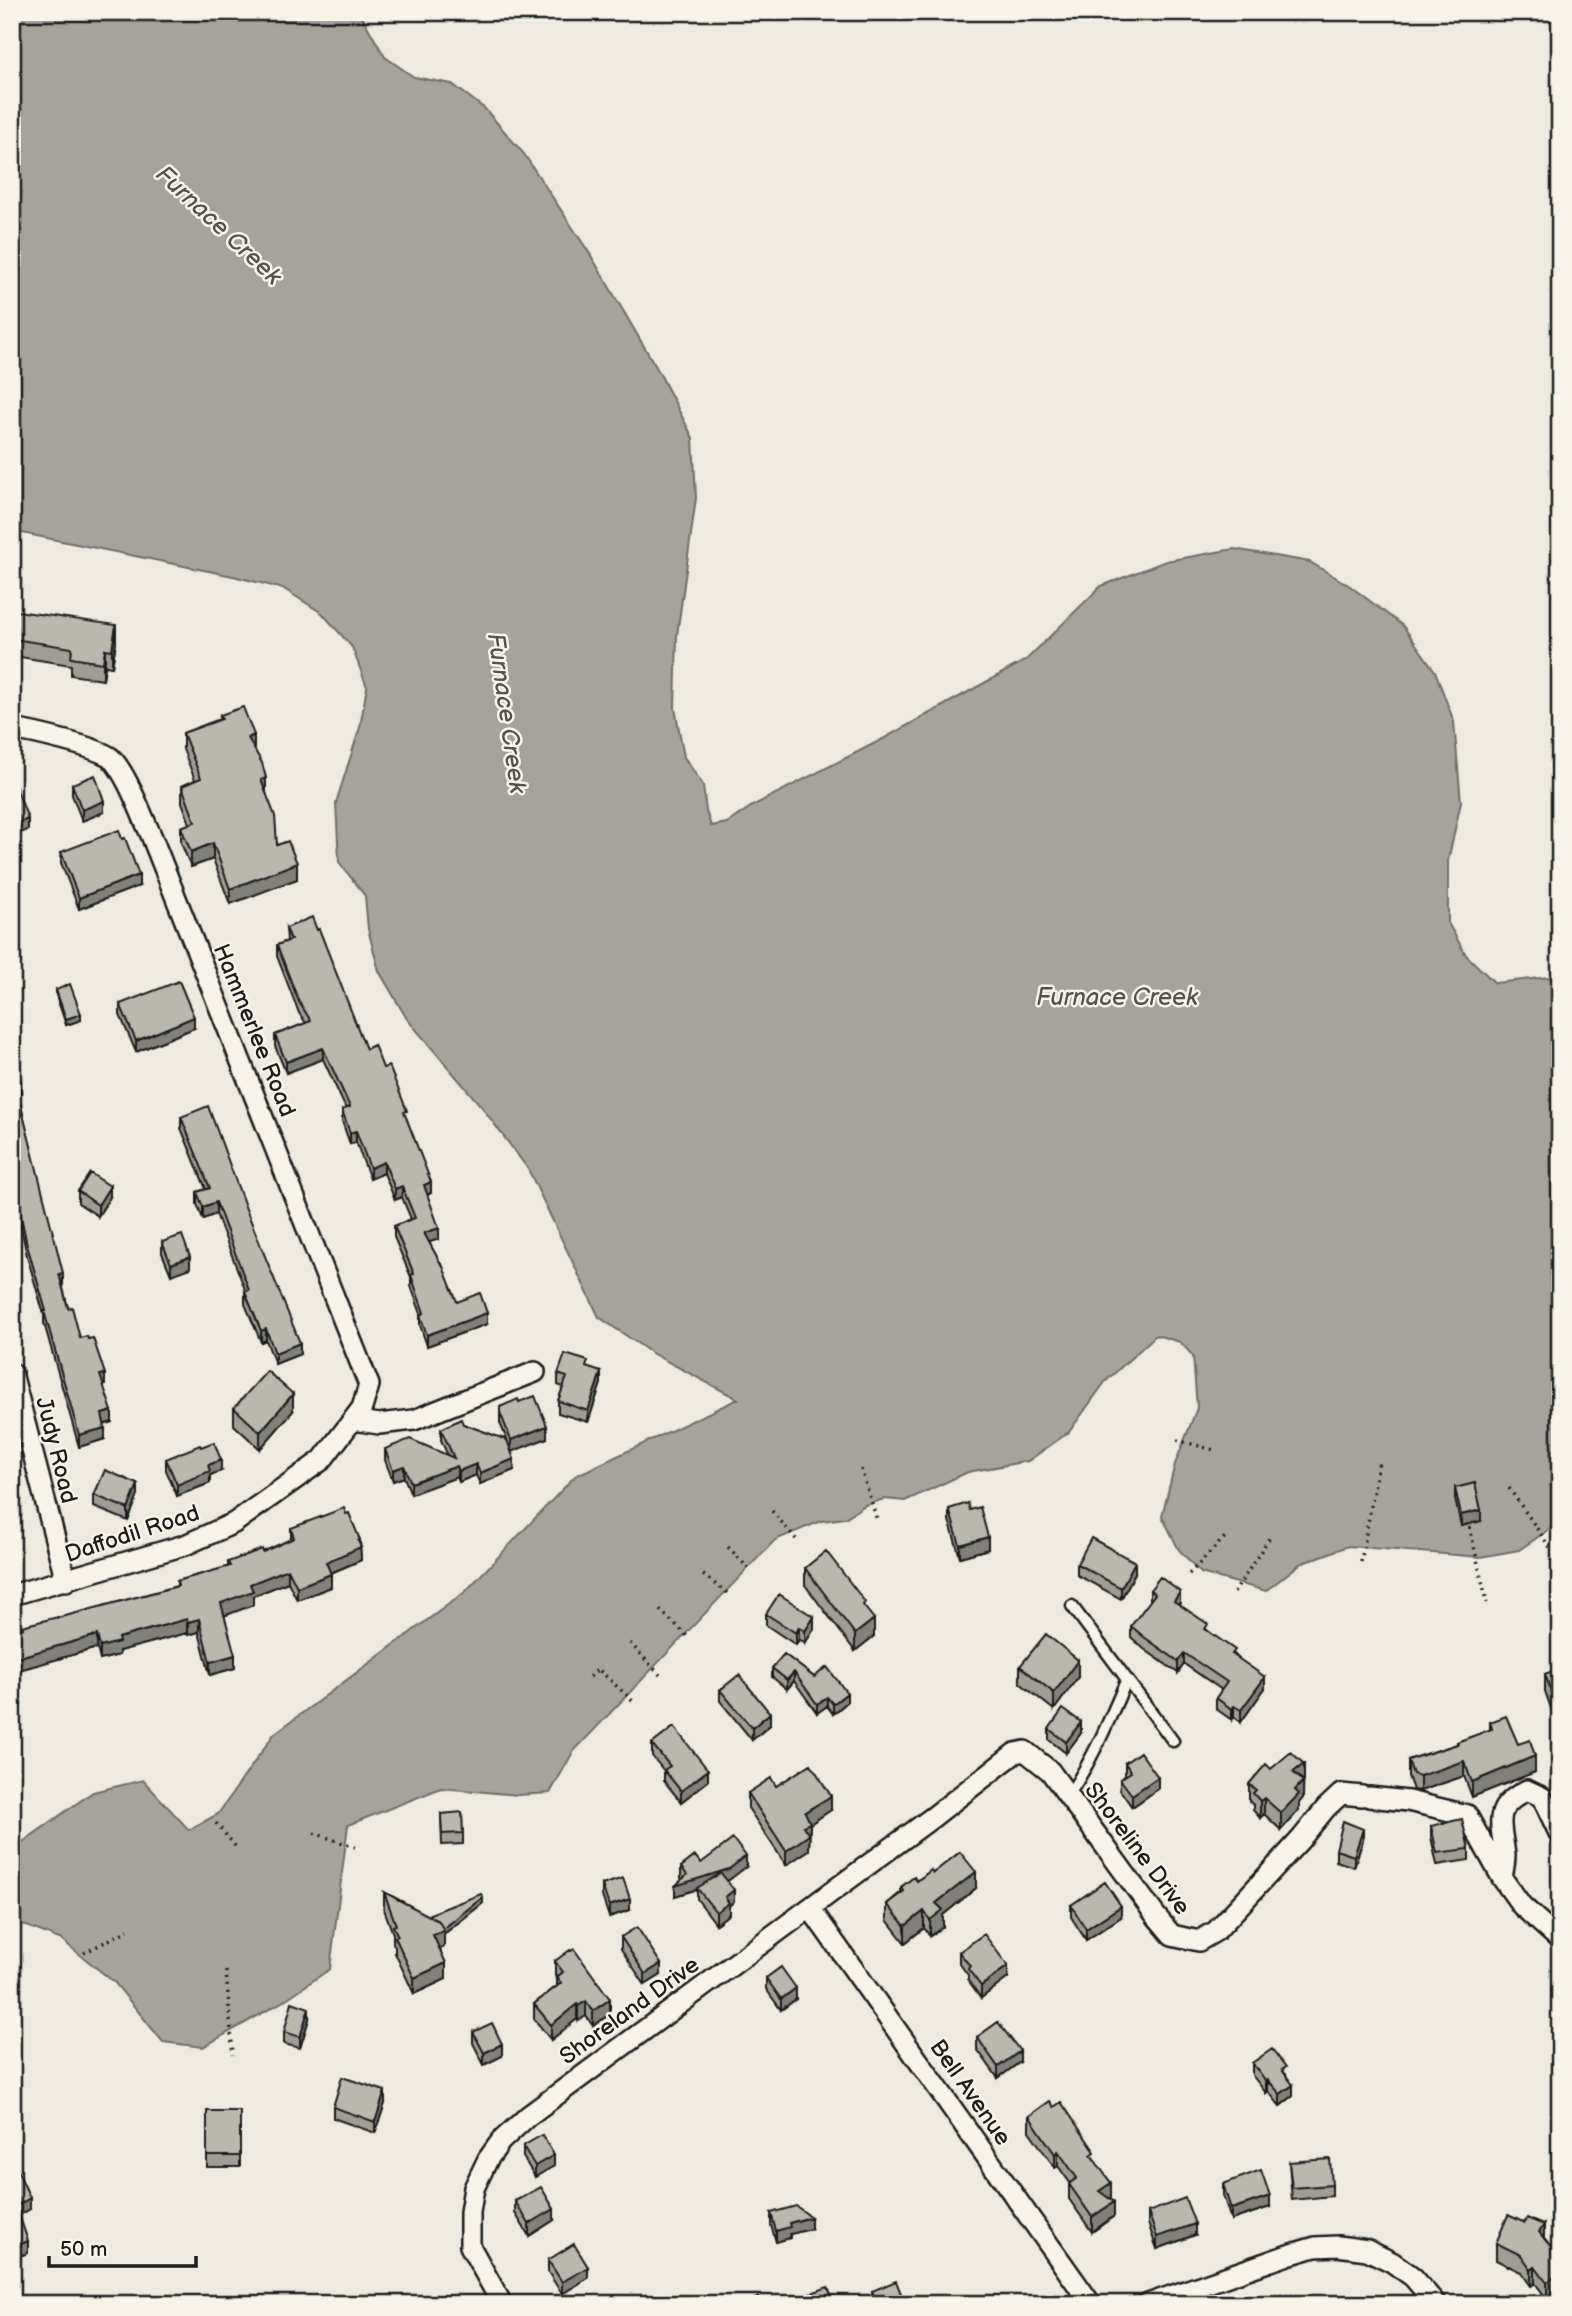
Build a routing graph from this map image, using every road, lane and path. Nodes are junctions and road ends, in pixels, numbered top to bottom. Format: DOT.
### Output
graph roads {
  1 [pos="12,729"];
  2 [pos="535,1372"];
  3 [pos="12,1373"];
  4 [pos="353,1420"];
  5 [pos="1177,1440"];
  6 [pos="1214,1450"];
  7 [pos="1379,1461"];
  8 [pos="861,1469"];
  9 [pos="1509,1489"];
  10 [pos="772,1511"];
  11 [pos="1467,1513"];
  12 [pos="877,1520"];
  13 [pos="1228,1534"];
  14 [pos="1270,1537"];
  15 [pos="796,1539"];
  16 [pos="728,1547"];
  17 [pos="1550,1549"];
  18 [pos="1361,1562"];
  19 [pos="751,1571"];
  20 [pos="1189,1574"];
  21 [pos="703,1575"];
  22 [pos="66,1581"];
  23 [pos="1234,1593"];
  24 [pos="12,1595"];
  25 [pos="730,1595"];
  26 [pos="1487,1603"];
  27 [pos="1072,1606"];
  28 [pos="660,1610"];
  29 [pos="687,1636"];
  30 [pos="630,1643"];
  31 [pos="660,1675"];
  32 [pos="590,1677"];
  33 [pos="1126,1681"];
  34 [pos="634,1702"];
  35 [pos="1173,1741"];
  36 [pos="1068,1796"];
  37 [pos="933,1817"];
  38 [pos="216,1823"];
  39 [pos="314,1833"];
  40 [pos="1560,1835"];
  41 [pos="236,1847"];
  42 [pos="355,1847"];
  43 [pos="1502,1878"];
  44 [pos="810,1908"];
  45 [pos="128,1930"];
  46 [pos="1560,1940"];
  47 [pos="84,1954"];
  48 [pos="226,1971"];
  49 [pos="233,2054"];
  50 [pos="502,2304"];
  51 [pos="1091,2304"];
  52 [pos="1148,2304"];
  53 [pos="1436,2304"];
  1 -- 4 [label="street, Hammerlee Road"];
  2 -- 4 [label="street"];
  3 -- 22 [label="street, Judy Road"];
  4 -- 22 [label="street, Daffodil Road"];
  5 -- 6 [label="path"];
  7 -- 18 [label="path"];
  8 -- 12 [label="path"];
  9 -- 17 [label="path"];
  10 -- 15 [label="path"];
  11 -- 26 [label="path"];
  13 -- 20 [label="path"];
  14 -- 23 [label="path"];
  16 -- 19 [label="path"];
  21 -- 25 [label="path"];
  22 -- 24 [label="street, Daffodil Road"];
  27 -- 33 [label="lane"];
  28 -- 29 [label="path"];
  30 -- 31 [label="path"];
  32 -- 34 [label="path"];
  33 -- 35 [label="lane"];
  33 -- 36 [label="lane"];
  36 -- 37 [label="street, Shoreline Drive"];
  36 -- 43 [label="street, Shoreline Drive"];
  37 -- 44 [label="street, Shoreland Drive"];
  38 -- 41 [label="path"];
  39 -- 42 [label="path"];
  40 -- 43 [label="street"];
  43 -- 46 [label="street, Shoreline Drive"];
  44 -- 50 [label="street, Shoreland Drive"];
  44 -- 51 [label="street, Bell Avenue"];
  45 -- 47 [label="path"];
  48 -- 49 [label="path"];
  52 -- 53 [label="street"];
}
